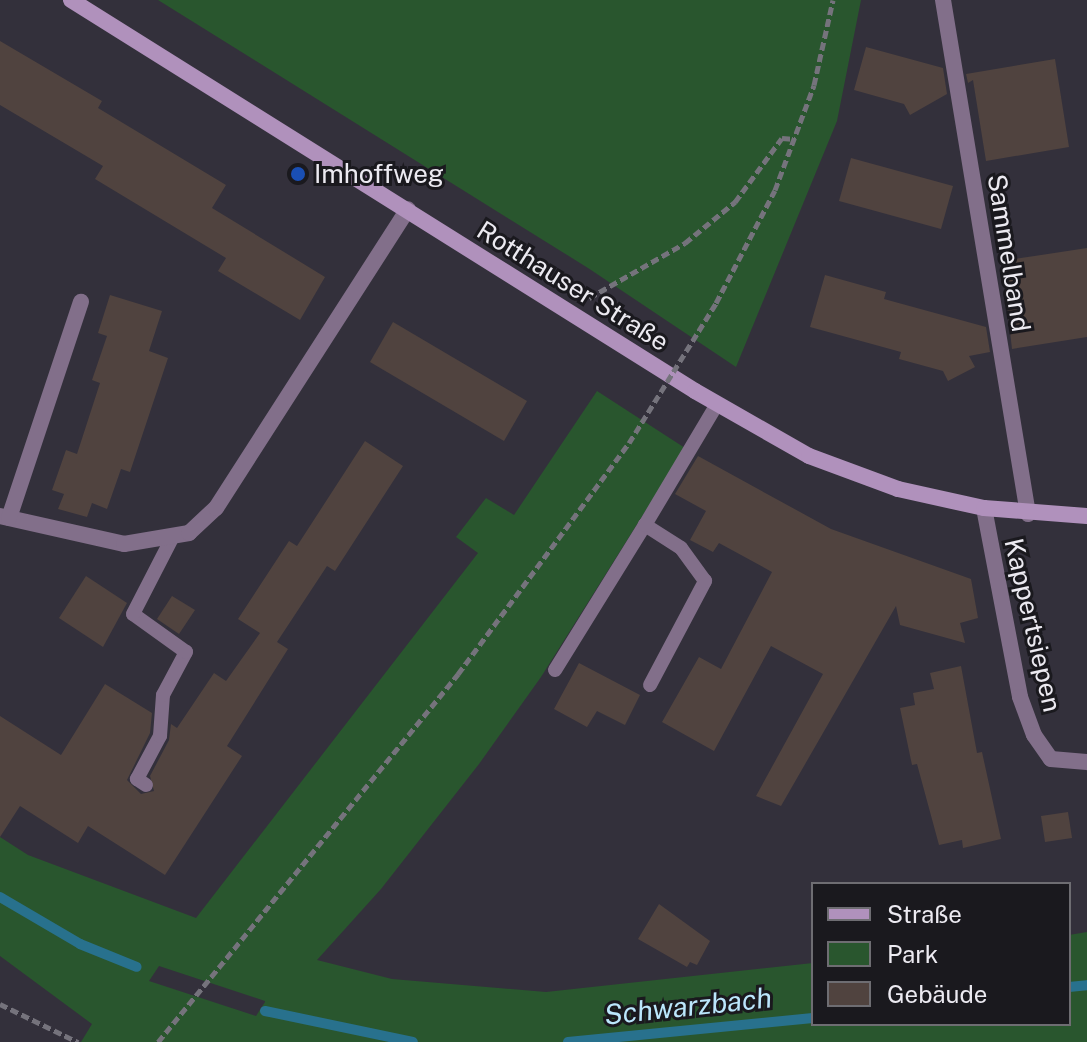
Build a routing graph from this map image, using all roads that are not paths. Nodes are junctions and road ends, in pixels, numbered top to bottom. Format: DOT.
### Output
graph roads {
  1 [pos="71,0"];
  2 [pos="943,0"];
  3 [pos="408,209"];
  4 [pos="81,302"];
  5 [pos="717,404"];
  6 [pos="984,508"];
  7 [pos="1028,514"];
  8 [pos="1087,516"];
  9 [pos="5,517"];
  10 [pos="645,525"];
  11 [pos="171,540"];
  12 [pos="555,670"];
  13 [pos="650,685"];
  14 [pos="1087,762"];
  15 [pos="146,785"];
  1 -- 3 [label="main road, Rotthauser Straße"];
  2 -- 7 [label="street, Sammelband"];
  3 -- 5 [label="main road, Rotthauser Straße"];
  3 -- 11 [label="street"];
  4 -- 9 [label="street"];
  5 -- 6 [label="main road, Rotthauser Straße"];
  5 -- 10 [label="lane"];
  6 -- 7 [label="main road, Rotthauser Straße"];
  6 -- 14 [label="street, Kappertsiepen"];
  7 -- 8 [label="main road, Rotthauser Straße"];
  9 -- 11 [label="street"];
  10 -- 12 [label="lane"];
  10 -- 13 [label="lane"];
  11 -- 15 [label="lane"];
}
